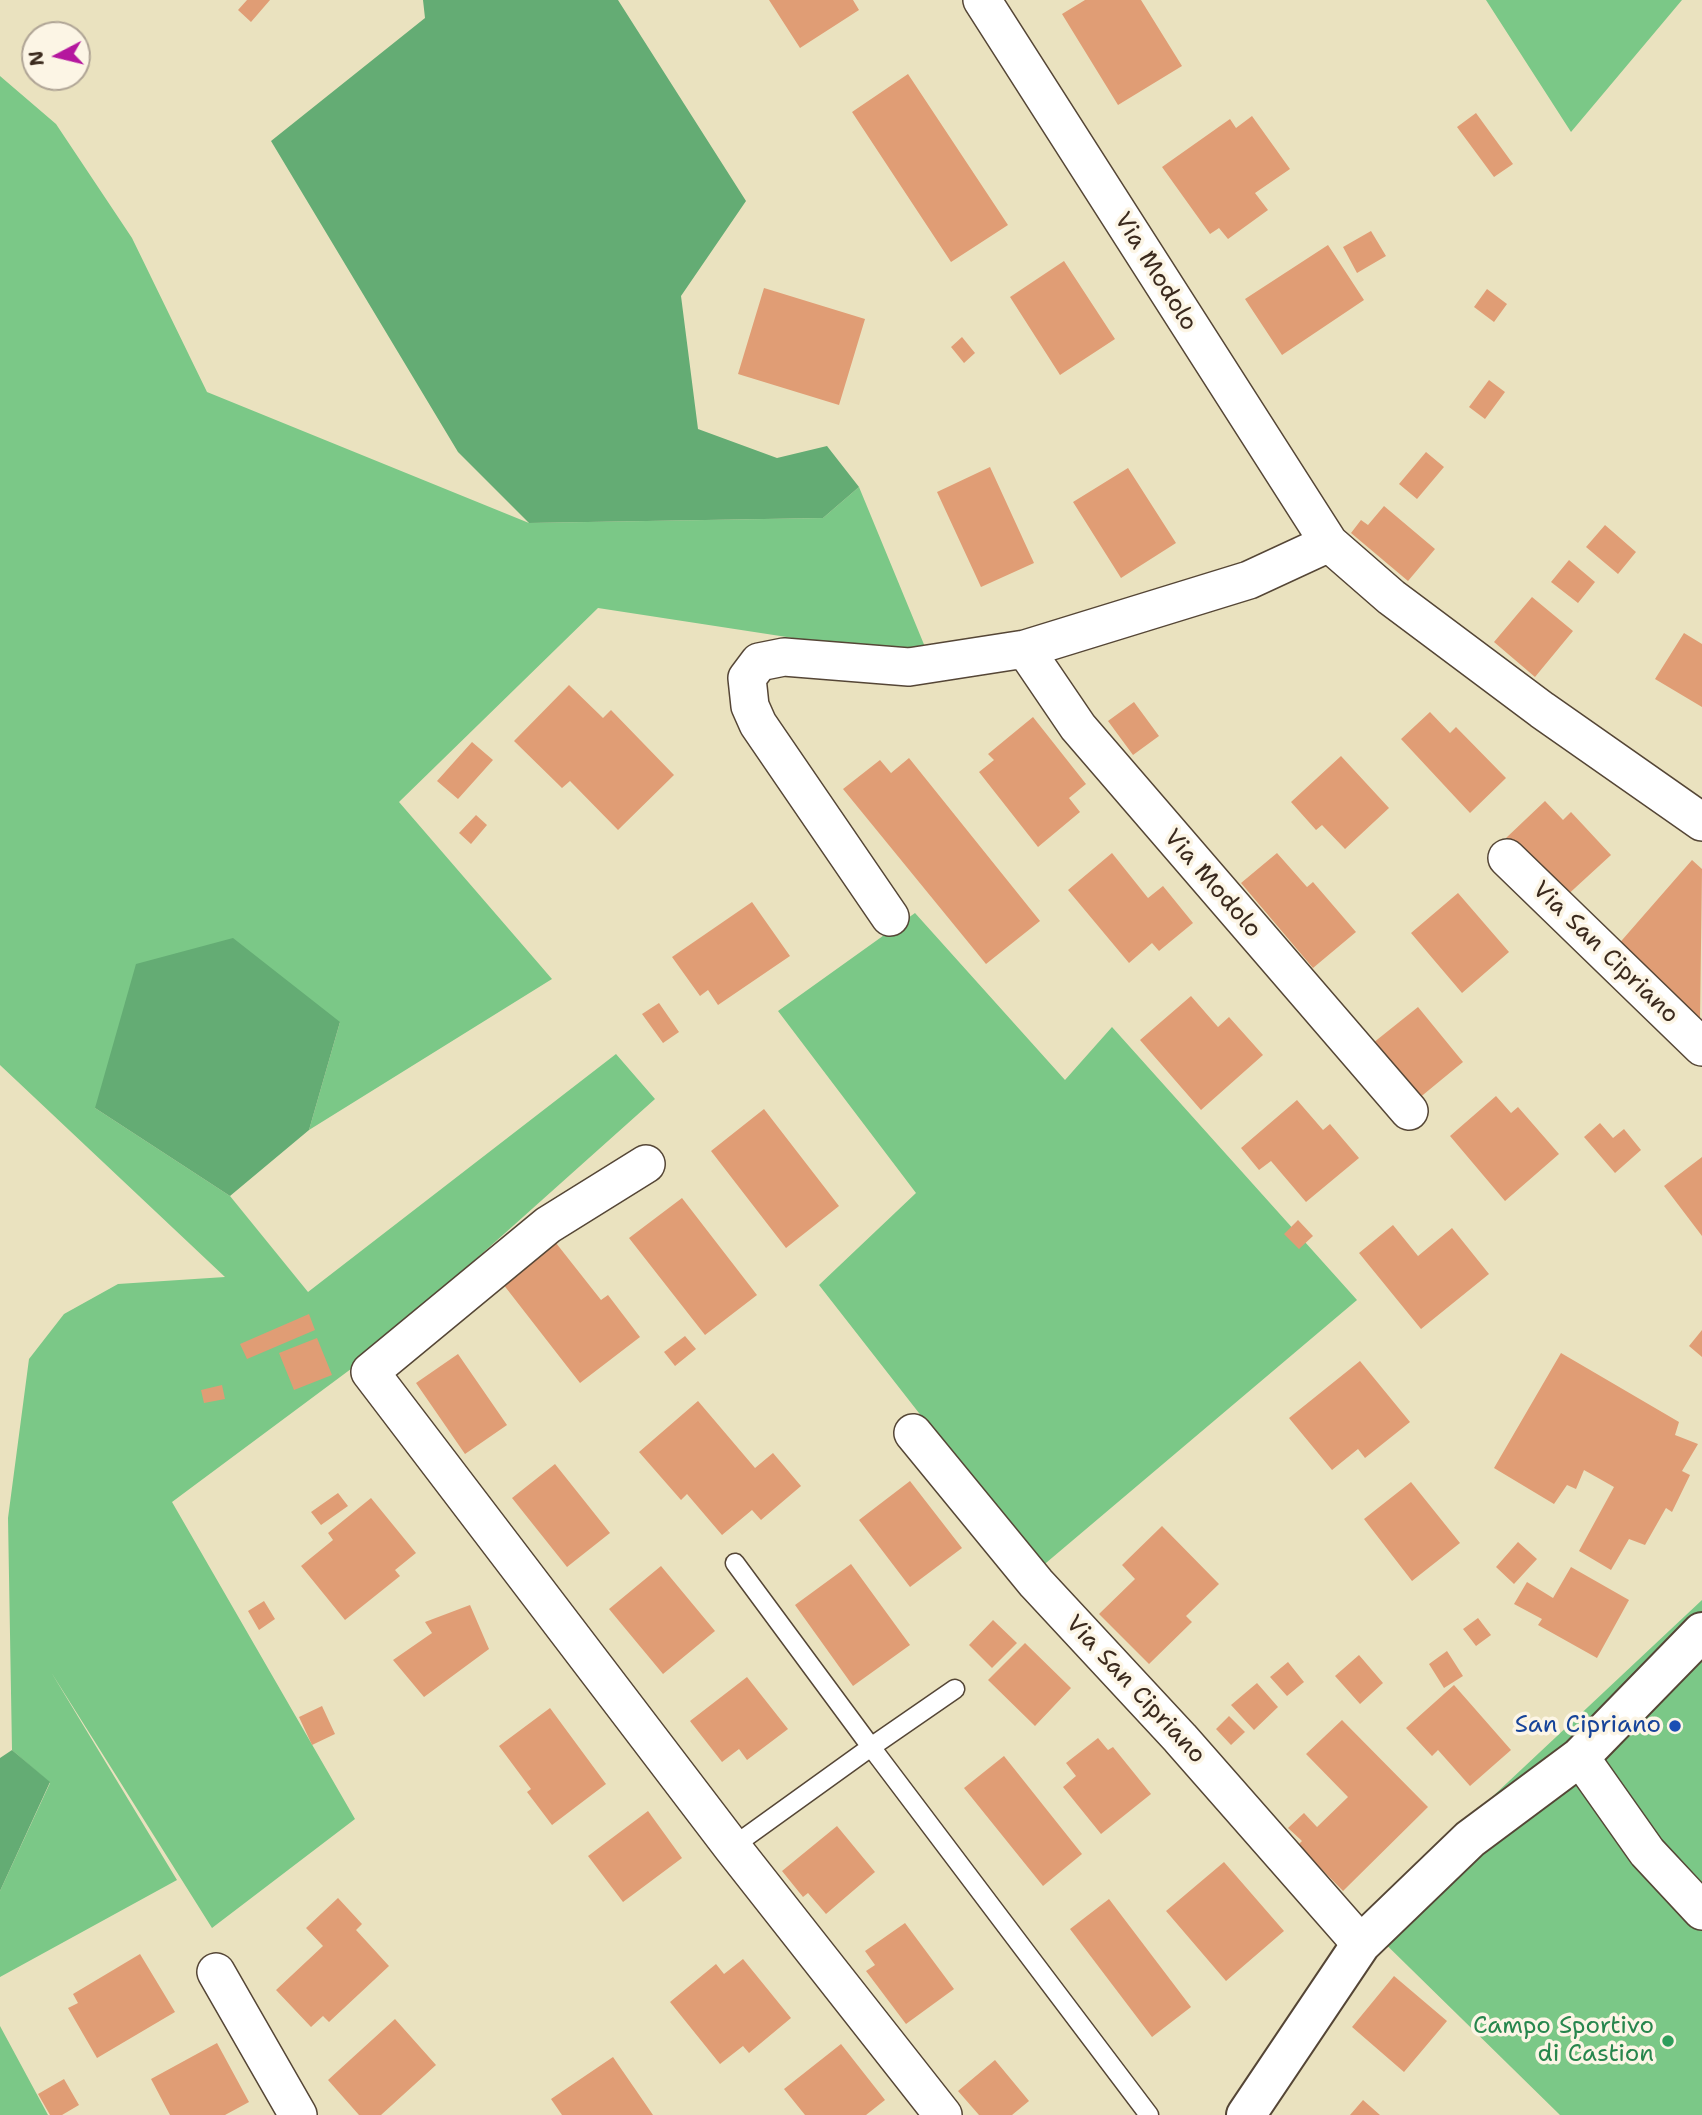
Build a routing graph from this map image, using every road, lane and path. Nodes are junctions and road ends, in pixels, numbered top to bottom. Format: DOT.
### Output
graph roads {
  1 [pos="982,0"];
  2 [pos="1329,543"];
  3 [pos="1025,649"];
  4 [pos="1702,822"];
  5 [pos="1507,858"];
  6 [pos="890,917"];
  7 [pos="1702,1047"];
  8 [pos="1409,1111"];
  9 [pos="646,1164"];
  10 [pos="913,1433"];
  11 [pos="735,1563"];
  12 [pos="1702,1632"];
  13 [pos="955,1689"];
  14 [pos="871,1747"];
  15 [pos="1580,1757"];
  16 [pos="732,1847"];
  17 [pos="1700,1905"];
  18 [pos="1361,1944"];
  19 [pos="216,1972"];
  20 [pos="298,2115"];
  21 [pos="943,2115"];
  22 [pos="1149,2115"];
  23 [pos="1246,2115"];
  1 -- 2 [label="street, Via Modolo"];
  2 -- 3 [label="street"];
  2 -- 4 [label="street, Via Modolo"];
  3 -- 6 [label="street"];
  3 -- 8 [label="street, Via Modolo"];
  5 -- 7 [label="street, Via San Cipriano"];
  9 -- 16 [label="street"];
  10 -- 18 [label="street, Via San Cipriano"];
  11 -- 14 [label="lane"];
  12 -- 15 [label="main road"];
  13 -- 14 [label="lane"];
  14 -- 16 [label="lane"];
  14 -- 22 [label="lane"];
  15 -- 17 [label="street"];
  15 -- 18 [label="main road"];
  16 -- 21 [label="street"];
  18 -- 23 [label="main road"];
  19 -- 20 [label="street"];
}
